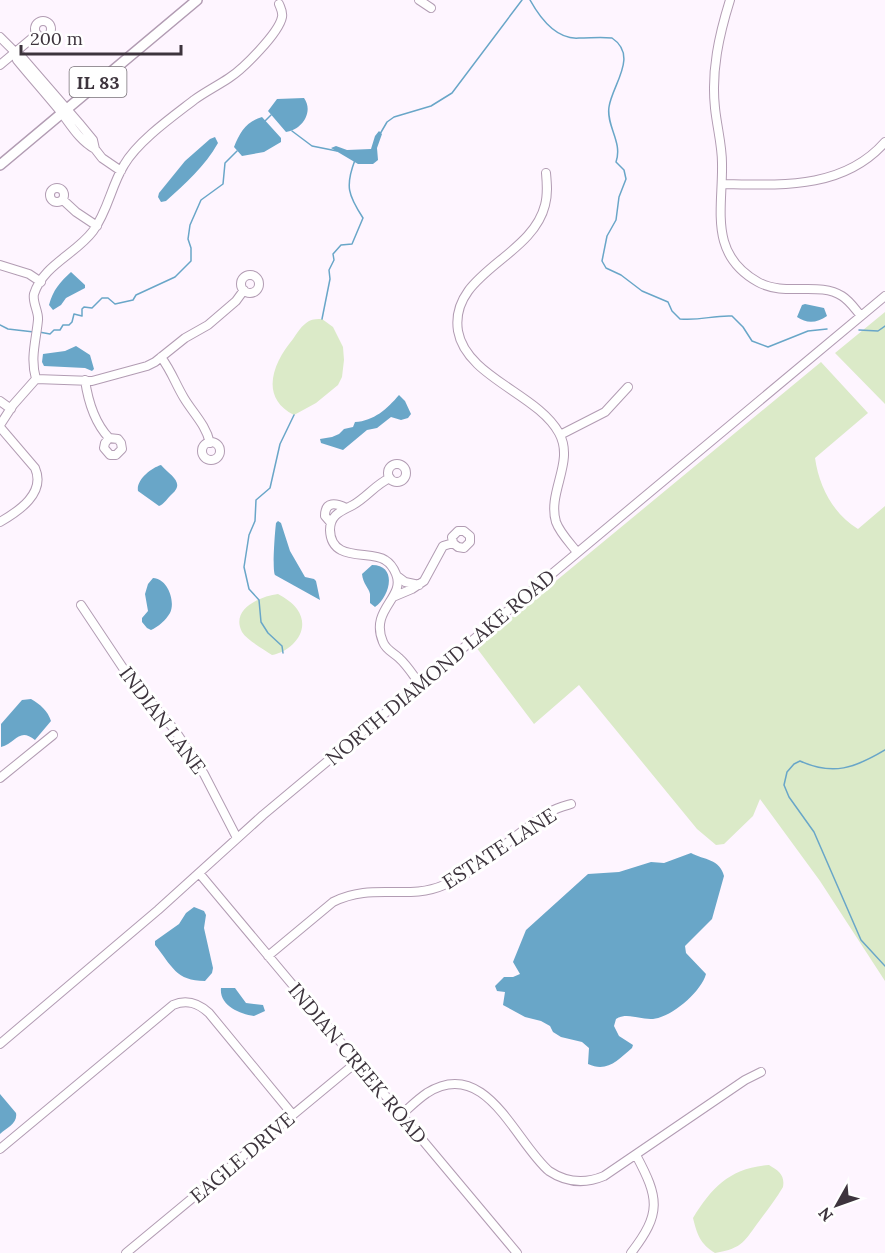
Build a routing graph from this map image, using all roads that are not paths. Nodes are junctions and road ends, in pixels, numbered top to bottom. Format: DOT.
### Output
graph roads {
  1 [pos="197,0"];
  2 [pos="419,0"];
  3 [pos="730,0"];
  4 [pos="270,1"];
  5 [pos="281,2"];
  6 [pos="431,8"];
  7 [pos="37,33"];
  8 [pos="0,37"];
  9 [pos="15,52"];
  10 [pos="0,65"];
  11 [pos="64,110"];
  12 [pos="885,142"];
  13 [pos="0,165"];
  14 [pos="121,171"];
  15 [pos="546,173"];
  16 [pos="722,184"];
  17 [pos="63,200"];
  18 [pos="97,226"];
  19 [pos="0,265"];
  20 [pos="41,282"];
  21 [pos="244,290"];
  22 [pos="885,296"];
  23 [pos="861,316"];
  24 [pos="161,357"];
  25 [pos="36,379"];
  26 [pos="85,380"];
  27 [pos="628,387"];
  28 [pos="0,401"];
  29 [pos="11,409"];
  30 [pos="0,426"];
  31 [pos="560,435"];
  32 [pos="109,438"];
  33 [pos="210,442"];
  34 [pos="390,478"];
  35 [pos="0,522"];
  36 [pos="453,543"];
  37 [pos="577,552"];
  38 [pos="397,576"];
  39 [pos="419,585"];
  40 [pos="393,597"];
  41 [pos="81,605"];
  42 [pos="419,684"];
  43 [pos="53,735"];
  44 [pos="0,778"];
  45 [pos="571,804"];
  46 [pos="237,838"];
  47 [pos="199,873"];
  48 [pos="268,956"];
  49 [pos="0,1044"];
  50 [pos="358,1061"];
  51 [pos="761,1072"];
  52 [pos="293,1114"];
  53 [pos="402,1114"];
  54 [pos="0,1149"];
  55 [pos="636,1155"];
  56 [pos="126,1253"];
  57 [pos="517,1253"];
  58 [pos="631,1253"];
  1 -- 11 [label="main road, IL 83"];
  2 -- 6 [label="street"];
  3 -- 16 [label="street"];
  4 -- 5 [label="street"];
  5 -- 14 [label="street"];
  7 -- 9 [label="street"];
  8 -- 9 [label="street"];
  9 -- 10 [label="street"];
  9 -- 11 [label="street"];
  11 -- 13 [label="main road, IL 83"];
  11 -- 14 [label="street"];
  12 -- 16 [label="street"];
  14 -- 18 [label="street"];
  15 -- 31 [label="street"];
  16 -- 23 [label="street"];
  17 -- 18 [label="street"];
  18 -- 20 [label="street"];
  19 -- 20 [label="street"];
  20 -- 25 [label="street"];
  21 -- 24 [label="street"];
  22 -- 23 [label="street, NORTH DIAMOND LAKE ROAD"];
  23 -- 37 [label="street, NORTH DIAMOND LAKE ROAD"];
  24 -- 26 [label="street"];
  24 -- 33 [label="street"];
  25 -- 26 [label="street"];
  25 -- 29 [label="street"];
  26 -- 32 [label="street"];
  27 -- 31 [label="street"];
  28 -- 29 [label="street"];
  29 -- 30 [label="street"];
  30 -- 35 [label="street"];
  31 -- 37 [label="street"];
  34 -- 38 [label="street"];
  36 -- 39 [label="street"];
  37 -- 42 [label="street, NORTH DIAMOND LAKE ROAD"];
  38 -- 39 [label="street"];
  38 -- 40 [label="street"];
  39 -- 40 [label="street"];
  40 -- 42 [label="street"];
  41 -- 46 [label="street, INDIAN LANE"];
  42 -- 46 [label="street, NORTH DIAMOND LAKE ROAD"];
  43 -- 44 [label="street"];
  45 -- 48 [label="street, ESTATE LANE"];
  46 -- 47 [label="street, NORTH DIAMOND LAKE ROAD"];
  47 -- 48 [label="street, INDIAN CREEK ROAD"];
  47 -- 49 [label="street, NORTH DIAMOND LAKE ROAD"];
  48 -- 50 [label="street, INDIAN CREEK ROAD"];
  50 -- 52 [label="street, EAGLE DRIVE"];
  50 -- 53 [label="street, INDIAN CREEK ROAD"];
  51 -- 55 [label="street"];
  52 -- 54 [label="street"];
  52 -- 56 [label="street, EAGLE DRIVE"];
  53 -- 55 [label="street"];
  53 -- 57 [label="street, INDIAN CREEK ROAD"];
  55 -- 58 [label="street"];
}
